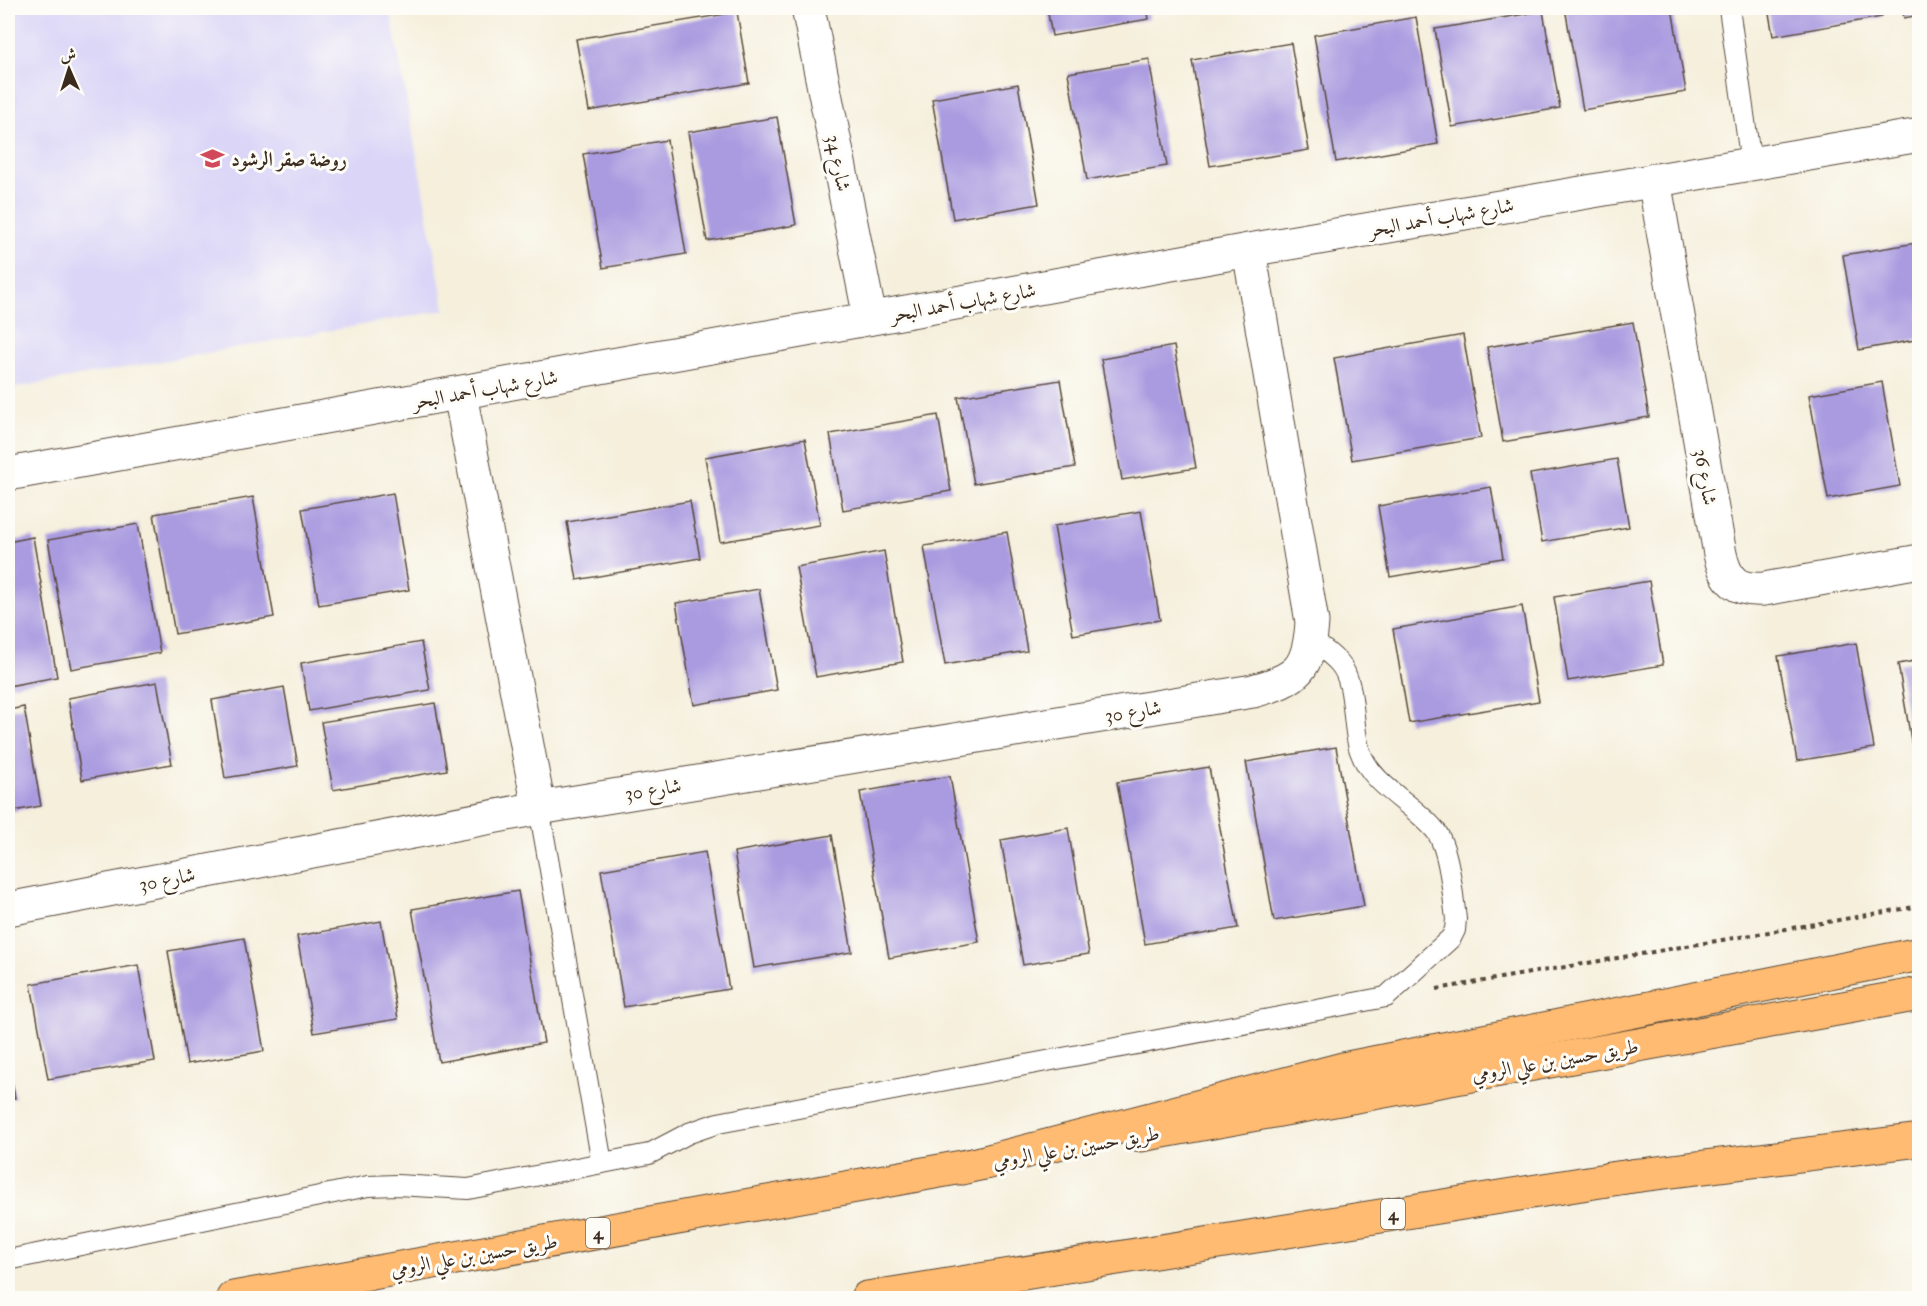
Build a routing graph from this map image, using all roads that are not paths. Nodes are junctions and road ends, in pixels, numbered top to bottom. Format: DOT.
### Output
graph roads {
  1 [pos="808,8"];
  2 [pos="1729,8"];
  3 [pos="1920,135"];
  4 [pos="1751,164"];
  5 [pos="1654,180"];
  6 [pos="1249,250"];
  7 [pos="870,318"];
  8 [pos="460,394"];
  9 [pos="8,474"];
  10 [pos="1920,561"];
  11 [pos="1311,639"];
  12 [pos="539,808"];
  13 [pos="8,909"];
  14 [pos="1920,954"];
  15 [pos="1920,994"];
  16 [pos="1920,1130"];
  17 [pos="1920,1140"];
  18 [pos="602,1163"];
  19 [pos="962,1167"];
  20 [pos="1609,1179"];
  21 [pos="8,1260"];
  22 [pos="987,1278"];
  23 [pos="233,1299"];
  24 [pos="867,1299"];
  25 [pos="951,1299"];
  1 -- 7 [label="street, شارع 34"];
  2 -- 4 [label="lane"];
  3 -- 4 [label="street, شارع شهاب أحمد البحر"];
  4 -- 5 [label="street, شارع شهاب أحمد البحر"];
  5 -- 6 [label="street, شارع شهاب أحمد البحر"];
  5 -- 10 [label="street, شارع 36"];
  6 -- 7 [label="street, شارع شهاب أحمد البحر"];
  6 -- 11 [label="street, شارع 30"];
  7 -- 8 [label="street, شارع شهاب أحمد البحر"];
  8 -- 9 [label="street, شارع شهاب أحمد البحر"];
  8 -- 12 [label="street"];
  11 -- 12 [label="street, شارع 30"];
  11 -- 18 [label="lane"];
  12 -- 13 [label="street, شارع 30"];
  12 -- 18 [label="lane"];
  14 -- 19 [label="highway"];
  15 -- 19 [label="highway, طريق حسين بن علي الرومي / 4"];
  16 -- 20 [label="highway, 4"];
  17 -- 20 [label="highway"];
  18 -- 21 [label="lane"];
  19 -- 23 [label="highway, طريق حسين بن علي الرومي / 4"];
  20 -- 22 [label="highway, 4"];
  22 -- 24 [label="highway, 4"];
  22 -- 25 [label="street"];
}
